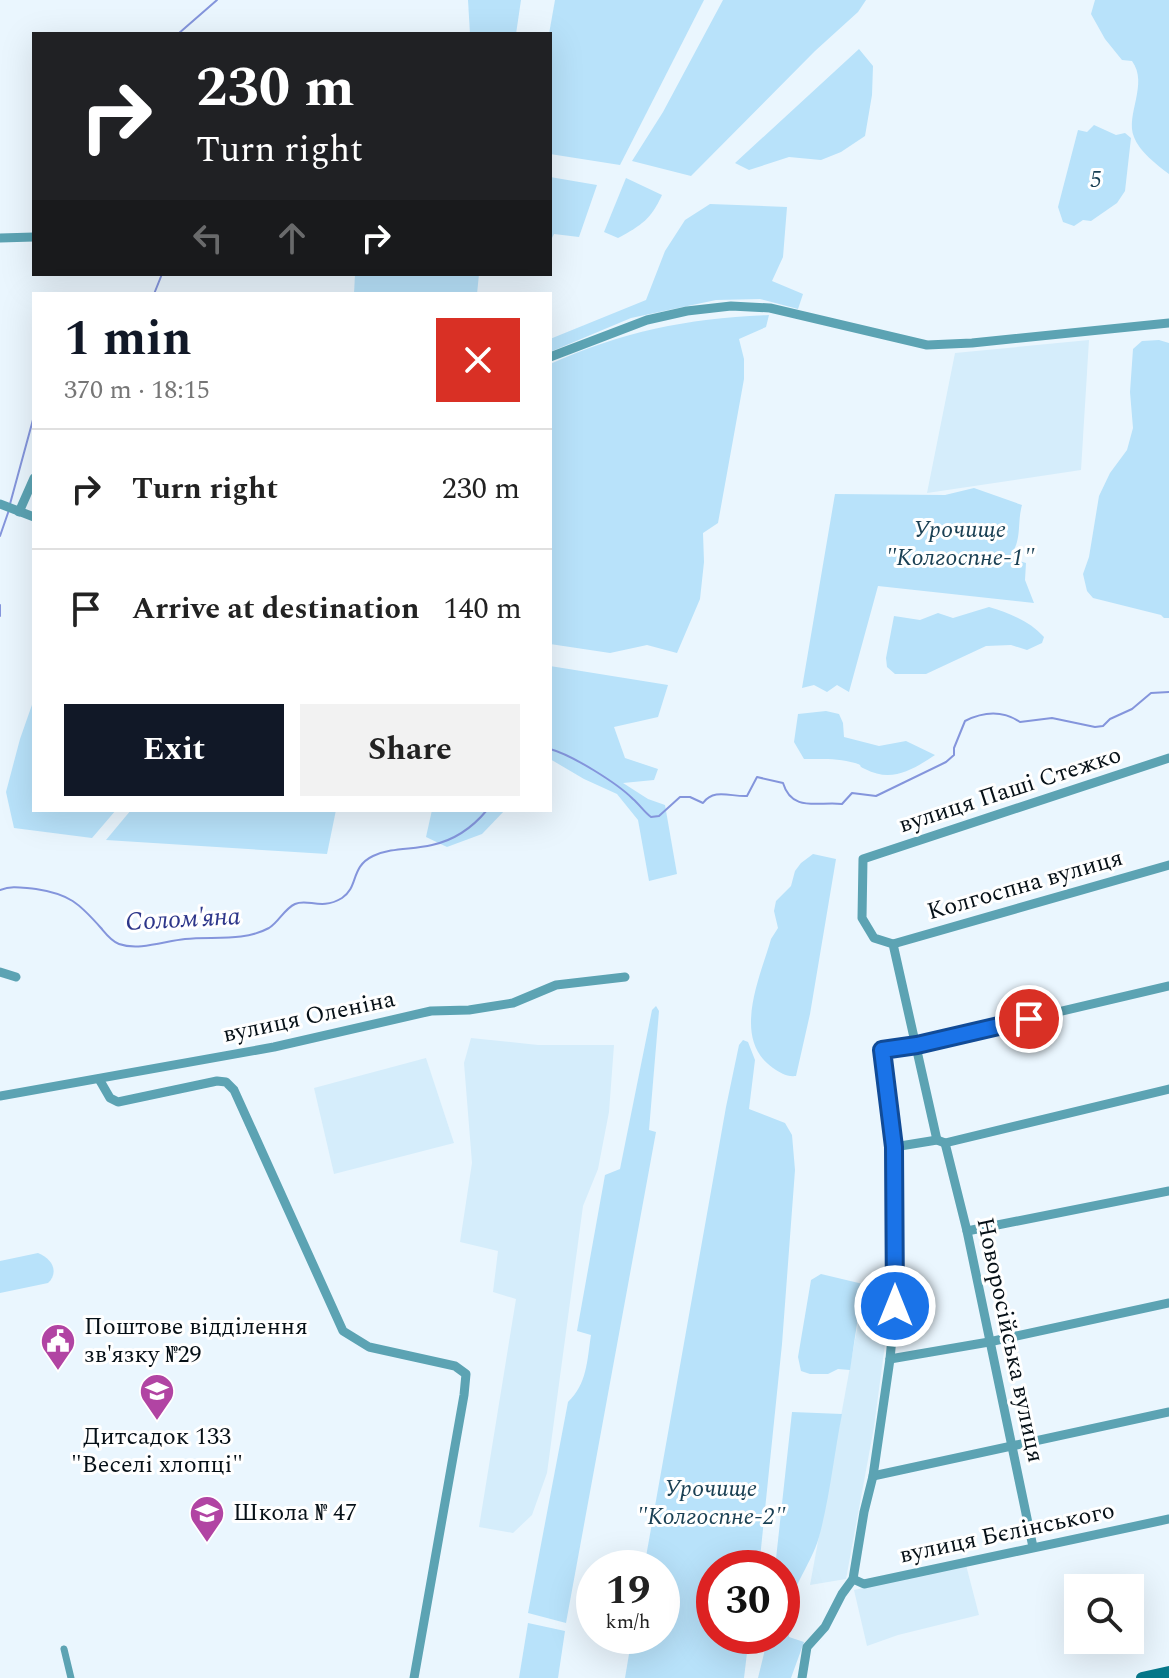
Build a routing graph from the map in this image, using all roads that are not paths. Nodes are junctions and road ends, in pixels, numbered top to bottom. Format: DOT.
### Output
graph roads {
  1 [pos="32,237"];
  2 [pos="0,238"];
  3 [pos="1169,323"];
  4 [pos="552,356"];
  5 [pos="32,482"];
  6 [pos="0,504"];
  7 [pos="16,511"];
  8 [pos="32,516"];
  9 [pos="1169,758"];
  10 [pos="1169,865"];
  11 [pos="893,944"];
  12 [pos="0,972"];
  13 [pos="16,977"];
  14 [pos="625,977"];
  15 [pos="1169,986"];
  16 [pos="917,1045"];
  17 [pos="99,1079"];
  18 [pos="1169,1089"];
  19 [pos="0,1096"];
  20 [pos="941,1141"];
  21 [pos="894,1147"];
  22 [pos="1169,1191"];
  23 [pos="967,1231"];
  24 [pos="1169,1303"];
  25 [pos="989,1342"];
  26 [pos="890,1359"];
  27 [pos="1169,1412"];
  28 [pos="1012,1447"];
  29 [pos="873,1476"];
  30 [pos="1169,1519"];
  31 [pos="1033,1547"];
  32 [pos="853,1579"];
  33 [pos="64,1649"];
  34 [pos="1169,1672"];
  35 [pos="71,1678"];
  36 [pos="414,1678"];
  37 [pos="802,1678"];
  38 [pos="1142,1678"];
  1 -- 2 [label="street"];
  3 -- 4 [label="street"];
  5 -- 7 [label="street"];
  6 -- 7 [label="street"];
  7 -- 8 [label="street"];
  9 -- 11 [label="street, вулиця Паші Стежко"];
  10 -- 11 [label="street, Колгоспна вулиця"];
  11 -- 16 [label="street, Новоросійська вулиця"];
  12 -- 13 [label="street"];
  14 -- 17 [label="street, вулиця Оленіна"];
  15 -- 16 [label="street"];
  16 -- 20 [label="street, Новоросійська вулиця"];
  16 -- 21 [label="street"];
  17 -- 19 [label="street, вулиця Оленіна"];
  17 -- 36 [label="street"];
  18 -- 20 [label="street"];
  20 -- 21 [label="street"];
  20 -- 23 [label="street, Новоросійська вулиця"];
  21 -- 26 [label="street"];
  22 -- 23 [label="street"];
  23 -- 25 [label="street, Новоросійська вулиця"];
  24 -- 25 [label="street"];
  25 -- 26 [label="street"];
  25 -- 28 [label="street, Новоросійська вулиця"];
  26 -- 29 [label="street"];
  27 -- 28 [label="street"];
  28 -- 29 [label="street"];
  28 -- 31 [label="street, Новоросійська вулиця"];
  29 -- 32 [label="street"];
  30 -- 31 [label="street, вулиця Бєлінського"];
  31 -- 32 [label="street, вулиця Бєлінського"];
  32 -- 37 [label="street"];
  33 -- 35 [label="street"];
  34 -- 38 [label="main road"];
}
